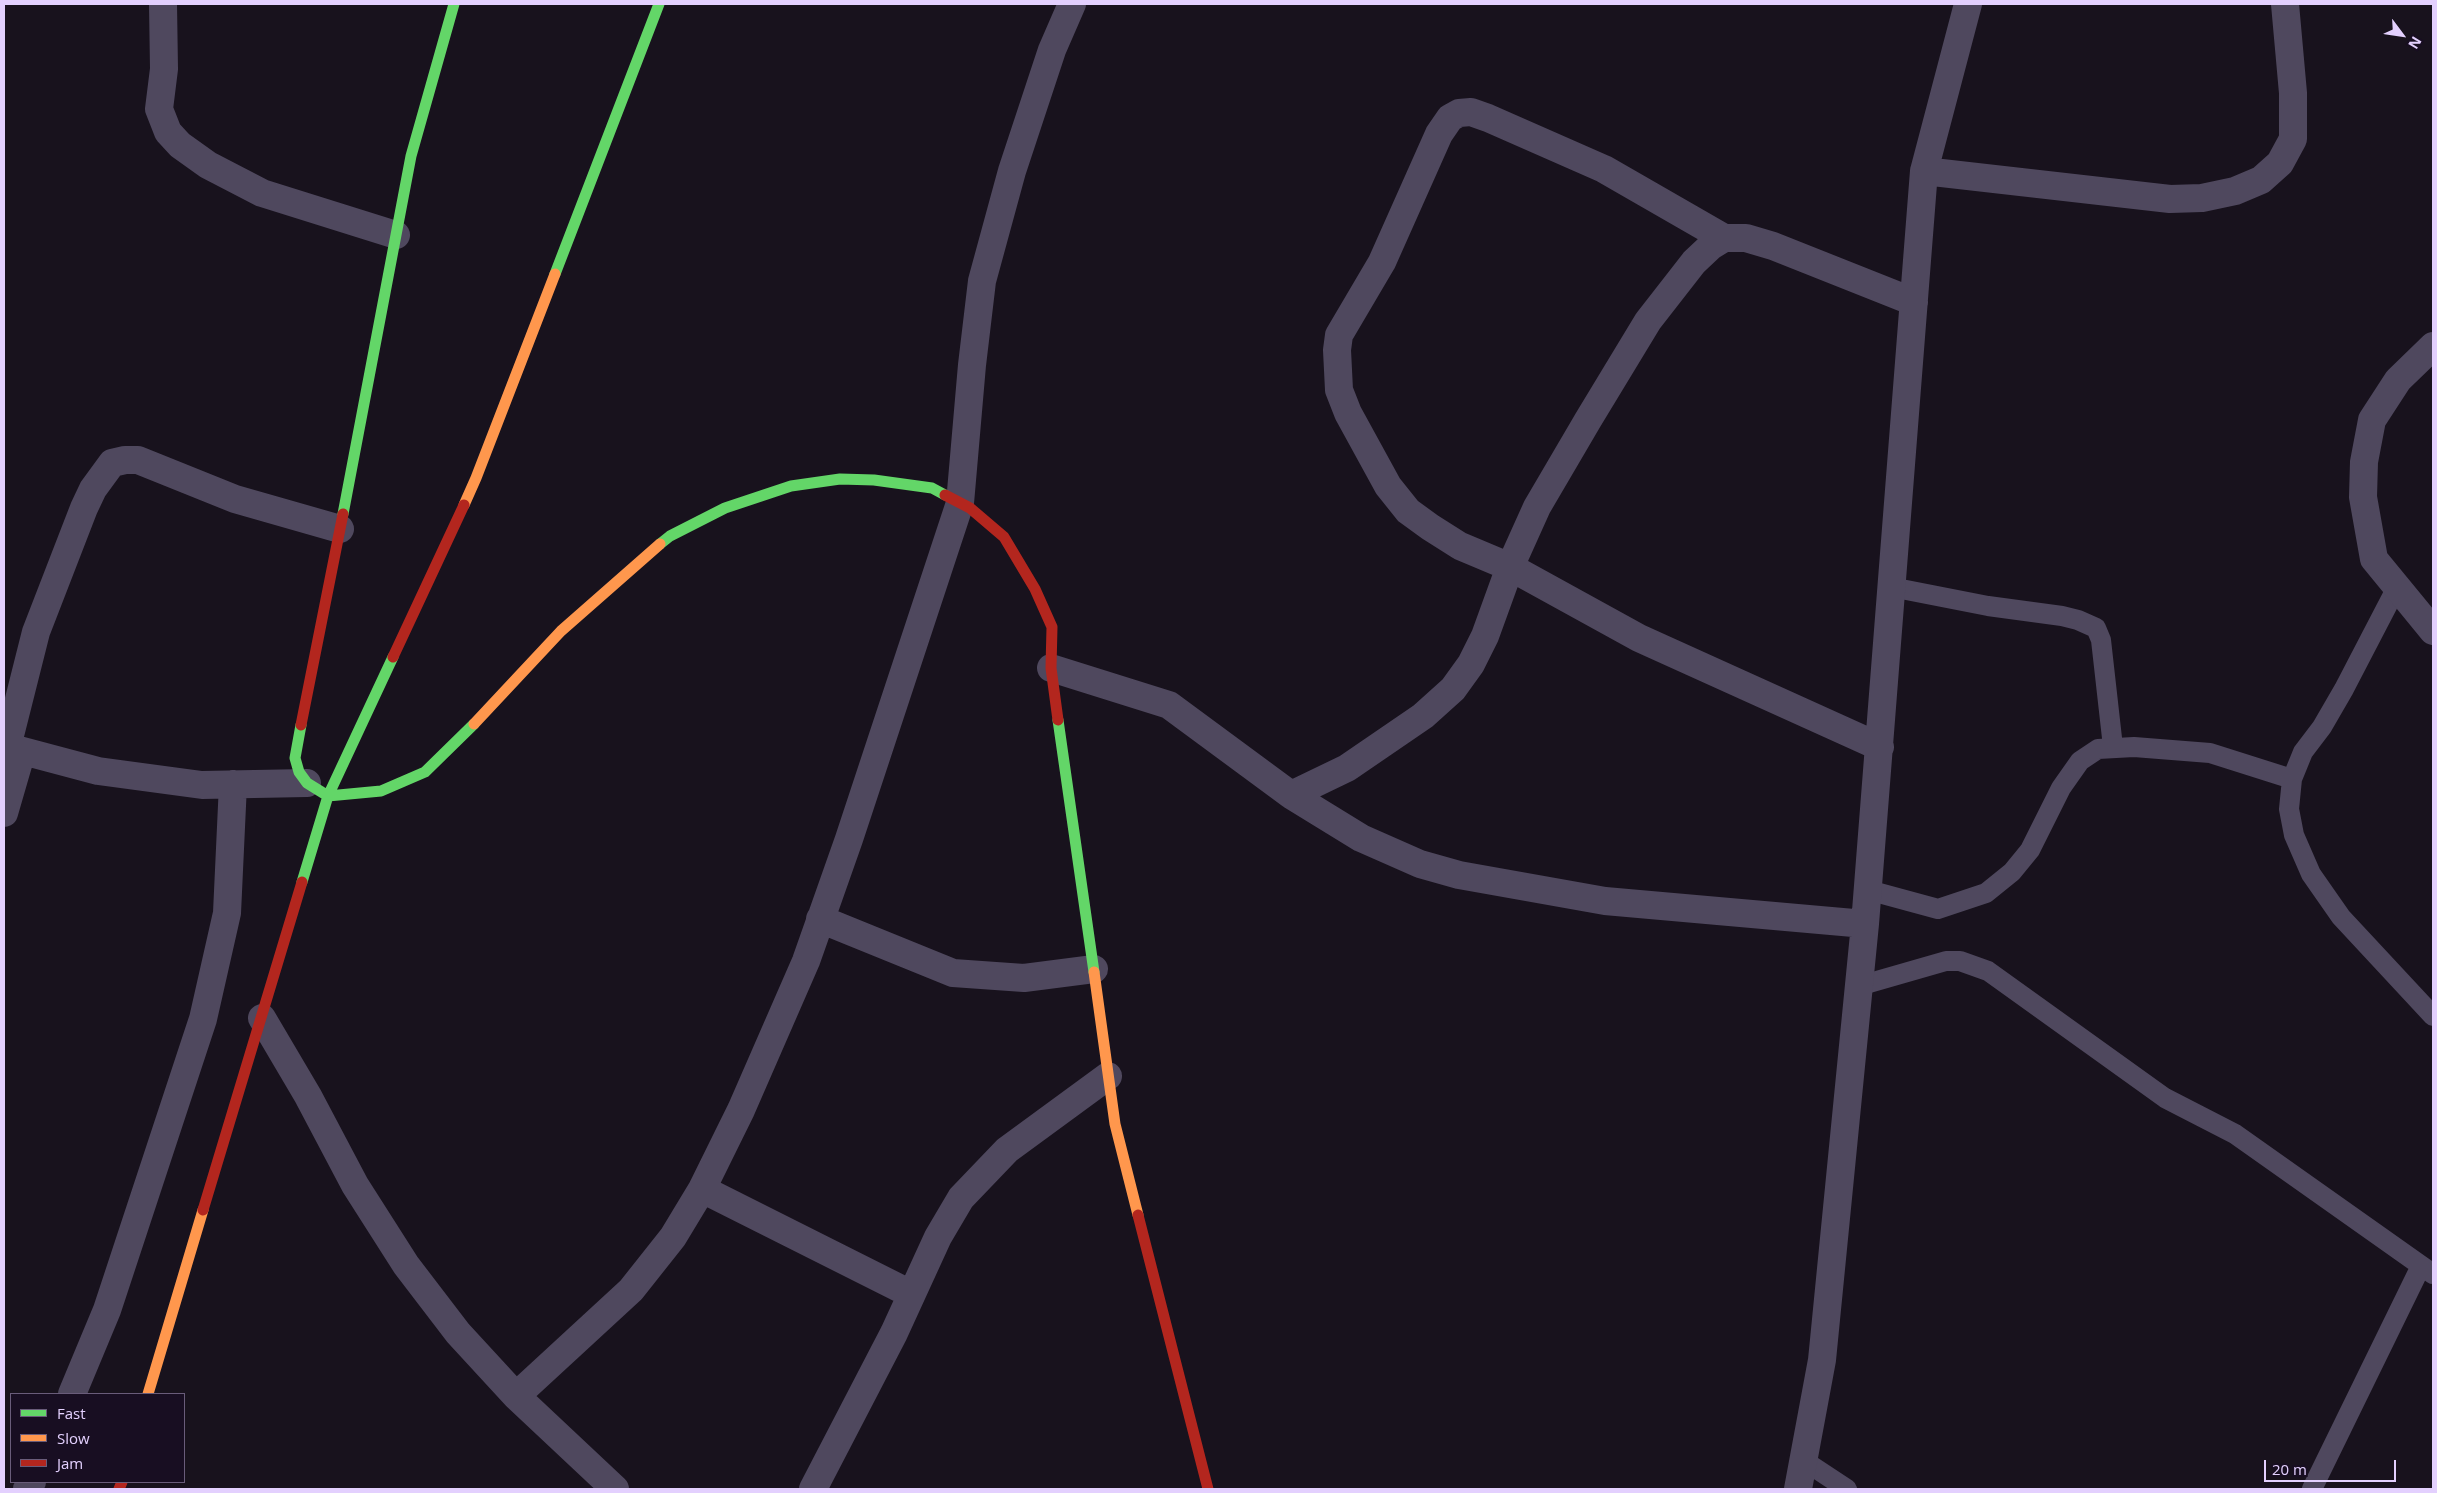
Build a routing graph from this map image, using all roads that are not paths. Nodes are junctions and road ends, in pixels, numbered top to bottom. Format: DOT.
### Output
graph roads {
  1 [pos="163,4"];
  2 [pos="454,4"];
  3 [pos="659,4"];
  4 [pos="1072,4"];
  5 [pos="1968,4"];
  6 [pos="2285,4"];
  7 [pos="1924,171"];
  8 [pos="396,235"];
  9 [pos="1724,238"];
  10 [pos="1914,302"];
  11 [pos="2433,346"];
  12 [pos="960,503"];
  13 [pos="340,529"];
  14 [pos="1510,567"];
  15 [pos="1891,587"];
  16 [pos="2397,587"];
  17 [pos="2433,631"];
  18 [pos="1051,668"];
  19 [pos="1880,747"];
  20 [pos="2113,747"];
  21 [pos="11,748"];
  22 [pos="2292,779"];
  23 [pos="233,784"];
  24 [pos="318,790"];
  25 [pos="1291,795"];
  26 [pos="4,813"];
  27 [pos="1868,890"];
  28 [pos="820,919"];
  29 [pos="1865,924"];
  30 [pos="1094,969"];
  31 [pos="1859,986"];
  32 [pos="2433,1016"];
  33 [pos="262,1018"];
  34 [pos="1108,1076"];
  35 [pos="702,1188"];
  36 [pos="2427,1270"];
  37 [pos="911,1294"];
  38 [pos="72,1393"];
  39 [pos="148,1393"];
  40 [pos="516,1396"];
  41 [pos="1803,1460"];
  42 [pos="615,1489"];
  43 [pos="813,1489"];
  44 [pos="1208,1489"];
  45 [pos="1798,1489"];
  46 [pos="1847,1489"];
  47 [pos="2312,1489"];
  1 -- 8 [label="street"];
  2 -- 8 [label="street"];
  3 -- 24 [label="street"];
  4 -- 12 [label="street"];
  5 -- 7 [label="street"];
  6 -- 7 [label="street"];
  7 -- 10 [label="street"];
  8 -- 13 [label="street"];
  9 -- 10 [label="street"];
  9 -- 14 [label="street"];
  9 -- 14 [label="street"];
  10 -- 15 [label="street"];
  11 -- 16 [label="street"];
  12 -- 18 [label="street"];
  12 -- 24 [label="street"];
  12 -- 28 [label="street"];
  13 -- 21 [label="street"];
  13 -- 24 [label="street"];
  14 -- 19 [label="street"];
  14 -- 25 [label="street"];
  15 -- 19 [label="street"];
  15 -- 20 [label="lane"];
  16 -- 17 [label="street"];
  16 -- 22 [label="lane"];
  18 -- 25 [label="street"];
  18 -- 30 [label="street"];
  19 -- 27 [label="street"];
  20 -- 22 [label="lane"];
  20 -- 27 [label="lane"];
  21 -- 23 [label="street"];
  21 -- 26 [label="street"];
  22 -- 32 [label="lane"];
  23 -- 24 [label="street"];
  23 -- 38 [label="street"];
  24 -- 33 [label="street"];
  25 -- 29 [label="street"];
  27 -- 29 [label="street"];
  28 -- 30 [label="street"];
  28 -- 35 [label="street"];
  29 -- 31 [label="street"];
  30 -- 34 [label="street"];
  31 -- 36 [label="lane"];
  31 -- 41 [label="street"];
  33 -- 39 [label="street"];
  33 -- 40 [label="street"];
  34 -- 37 [label="street"];
  34 -- 44 [label="street"];
  35 -- 37 [label="street"];
  35 -- 40 [label="street"];
  36 -- 47 [label="lane"];
  37 -- 43 [label="street"];
  40 -- 42 [label="street"];
  41 -- 45 [label="street"];
  41 -- 46 [label="lane"];
}
